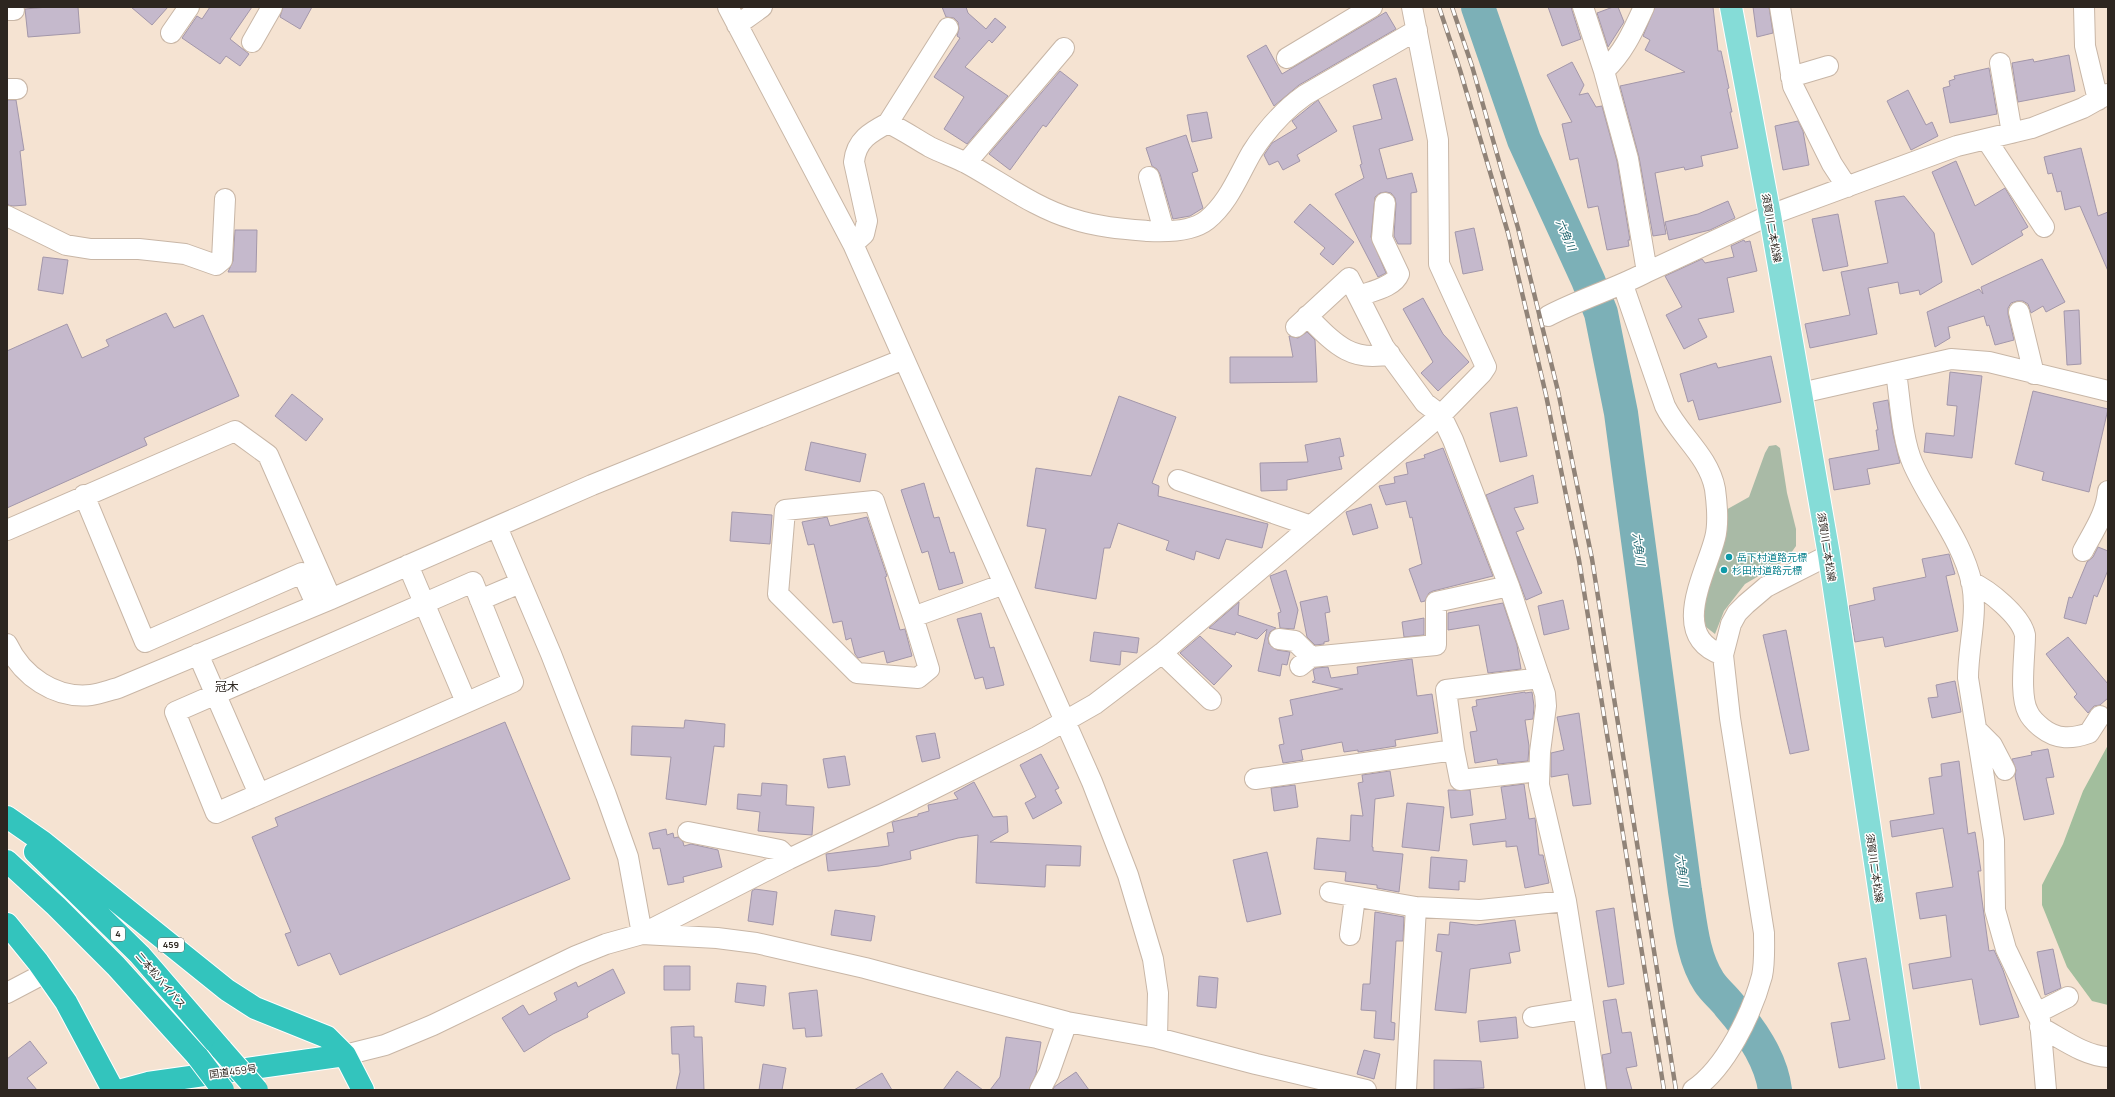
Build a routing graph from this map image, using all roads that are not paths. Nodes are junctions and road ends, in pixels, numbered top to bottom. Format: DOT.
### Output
graph roads {
  1 [pos="189,7"];
  2 [pos="272,7"];
  3 [pos="728,7"];
  4 [pos="762,7"];
  5 [pos="1372,7"];
  6 [pos="1412,7"];
  7 [pos="1583,7"];
  8 [pos="1644,7"];
  9 [pos="1731,7"];
  10 [pos="1780,7"];
  11 [pos="2084,7"];
  12 [pos="737,25"];
  13 [pos="948,28"];
  14 [pos="1417,30"];
  15 [pos="171,33"];
  16 [pos="252,42"];
  17 [pos="1064,48"];
  18 [pos="1287,58"];
  19 [pos="2000,63"];
  20 [pos="1828,66"];
  21 [pos="1604,71"];
  22 [pos="1791,77"];
  23 [pos="2103,97"];
  24 [pos="888,123"];
  25 [pos="2012,133"];
  26 [pos="1986,139"];
  27 [pos="966,163"];
  28 [pos="1149,177"];
  29 [pos="1847,187"];
  30 [pos="225,199"];
  31 [pos="1385,203"];
  32 [pos="7,216"];
  33 [pos="1770,216"];
  34 [pos="2044,227"];
  35 [pos="1164,231"];
  36 [pos="853,244"];
  37 [pos="1647,272"];
  38 [pos="1620,286"];
  39 [pos="1359,296"];
  40 [pos="2019,312"];
  41 [pos="1548,316"];
  42 [pos="1390,354"];
  43 [pos="904,359"];
  44 [pos="1896,372"];
  45 [pos="2034,374"];
  46 [pos="2108,392"];
  47 [pos="1801,393"];
  48 [pos="1441,415"];
  49 [pos="1178,480"];
  50 [pos="2108,491"];
  51 [pos="84,496"];
  52 [pos="2105,519"];
  53 [pos="1311,526"];
  54 [pos="497,527"];
  55 [pos="7,530"];
  56 [pos="2083,551"];
  57 [pos="1829,555"];
  58 [pos="408,565"];
  59 [pos="1971,582"];
  60 [pos="520,583"];
  61 [pos="1004,584"];
  62 [pos="1508,586"];
  63 [pos="480,600"];
  64 [pos="323,602"];
  65 [pos="423,603"];
  66 [pos="913,617"];
  67 [pos="189,622"];
  68 [pos="1279,638"];
  69 [pos="7,644"];
  70 [pos="1162,652"];
  71 [pos="200,654"];
  72 [pos="1723,655"];
  73 [pos="1540,678"];
  74 [pos="215,694"];
  75 [pos="1210,700"];
  76 [pos="466,702"];
  77 [pos="2100,716"];
  78 [pos="1065,723"];
  79 [pos="1977,730"];
  80 [pos="1454,750"];
  81 [pos="2005,770"];
  82 [pos="1539,771"];
  83 [pos="1255,778"];
  84 [pos="259,794"];
  85 [pos="7,817"];
  86 [pos="7,825"];
  87 [pos="688,832"];
  88 [pos="789,859"];
  89 [pos="7,861"];
  90 [pos="1330,892"];
  91 [pos="1355,897"];
  92 [pos="1566,901"];
  93 [pos="1416,907"];
  94 [pos="7,924"];
  95 [pos="642,934"];
  96 [pos="1350,935"];
  97 [pos="45,973"];
  98 [pos="7,993"];
  99 [pos="2068,997"];
  100 [pos="1583,1009"];
  101 [pos="1533,1016"];
  102 [pos="2039,1020"];
  103 [pos="1067,1022"];
  104 [pos="1157,1038"];
  105 [pos="345,1055"];
  106 [pos="2108,1057"];
  107 [pos="1700,1086"];
  108 [pos="113,1090"];
  109 [pos="122,1090"];
  110 [pos="224,1090"];
  111 [pos="257,1090"];
  112 [pos="363,1090"];
  113 [pos="1040,1090"];
  114 [pos="1366,1090"];
  115 [pos="1406,1090"];
  116 [pos="1596,1090"];
  117 [pos="1909,1090"];
  118 [pos="2046,1090"];
  1 -- 15 [label="street"];
  2 -- 16 [label="street"];
  3 -- 12 [label="street"];
  4 -- 12 [label="street"];
  5 -- 18 [label="street"];
  6 -- 14 [label="street"];
  7 -- 21 [label="street"];
  8 -- 21 [label="street"];
  9 -- 33 [label="main road, 須賀川二本松線"];
  10 -- 22 [label="street"];
  11 -- 23 [label="street"];
  12 -- 36 [label="street"];
  13 -- 24 [label="street"];
  14 -- 35 [label="street"];
  14 -- 48 [label="street"];
  17 -- 27 [label="street"];
  19 -- 25 [label="street"];
  20 -- 22 [label="street"];
  21 -- 37 [label="street"];
  22 -- 29 [label="street"];
  23 -- 25 [label="street"];
  24 -- 27 [label="street"];
  24 -- 36 [label="street"];
  25 -- 26 [label="street"];
  26 -- 29 [label="street"];
  26 -- 34 [label="street"];
  27 -- 35 [label="street"];
  28 -- 35 [label="street"];
  29 -- 33 [label="street"];
  30 -- 32 [label="street"];
  31 -- 39 [label="street"];
  33 -- 37 [label="street"];
  33 -- 47 [label="main road, 須賀川二本松線"];
  36 -- 43 [label="street"];
  37 -- 38 [label="street"];
  38 -- 41 [label="street"];
  38 -- 72 [label="street"];
  39 -- 42 [label="street"];
  39 -- 42 [label="street"];
  40 -- 45 [label="street"];
  42 -- 48 [label="street"];
  43 -- 54 [label="street"];
  43 -- 61 [label="street"];
  44 -- 45 [label="street"];
  44 -- 47 [label="street"];
  44 -- 59 [label="street"];
  45 -- 46 [label="street"];
  47 -- 57 [label="main road, 須賀川二本松線"];
  48 -- 53 [label="street"];
  48 -- 62 [label="street"];
  49 -- 53 [label="street"];
  50 -- 52 [label="street"];
  51 -- 55 [label="street"];
  51 -- 64 [label="street"];
  51 -- 67 [label="street"];
  52 -- 56 [label="street"];
  53 -- 70 [label="street"];
  54 -- 58 [label="street"];
  54 -- 60 [label="street"];
  57 -- 72 [label="street"];
  57 -- 117 [label="main road, 須賀川二本松線"];
  58 -- 64 [label="street"];
  58 -- 65 [label="street"];
  59 -- 77 [label="street"];
  59 -- 79 [label="street"];
  60 -- 63 [label="street"];
  60 -- 95 [label="street"];
  61 -- 66 [label="street"];
  61 -- 78 [label="street"];
  62 -- 68 [label="street"];
  62 -- 73 [label="street"];
  63 -- 65 [label="street"];
  63 -- 76 [label="street"];
  64 -- 67 [label="street"];
  64 -- 71 [label="street"];
  65 -- 74 [label="street"];
  65 -- 76 [label="street"];
  66 -- 66 [label="street"];
  67 -- 71 [label="street"];
  69 -- 71 [label="street"];
  70 -- 75 [label="street"];
  70 -- 78 [label="street"];
  71 -- 74 [label="street"];
  72 -- 107 [label="street"];
  73 -- 80 [label="street"];
  73 -- 82 [label="street"];
  74 -- 84 [label="street"];
  74 -- 84 [label="street"];
  76 -- 84 [label="street"];
  78 -- 88 [label="street"];
  78 -- 104 [label="street"];
  79 -- 81 [label="street"];
  79 -- 102 [label="street"];
  80 -- 82 [label="street"];
  80 -- 83 [label="street"];
  82 -- 92 [label="street"];
  85 -- 105 [label="highway, 459"];
  86 -- 111 [label="highway, 二本松バイパス / 4, bridge"];
  87 -- 88 [label="street"];
  88 -- 95 [label="street"];
  89 -- 110 [label="highway, 4, bridge"];
  90 -- 91 [label="street"];
  91 -- 93 [label="street"];
  91 -- 96 [label="street"];
  92 -- 93 [label="street"];
  92 -- 100 [label="street"];
  93 -- 115 [label="street"];
  94 -- 97 [label="highway"];
  95 -- 103 [label="street"];
  95 -- 105 [label="street"];
  97 -- 98 [label="street"];
  97 -- 108 [label="highway"];
  99 -- 102 [label="street"];
  100 -- 101 [label="street"];
  100 -- 116 [label="street"];
  102 -- 106 [label="street"];
  102 -- 118 [label="street"];
  103 -- 104 [label="street"];
  103 -- 113 [label="street"];
  104 -- 114 [label="street"];
  105 -- 109 [label="highway, 国道459号"];
  105 -- 112 [label="highway"];
}
